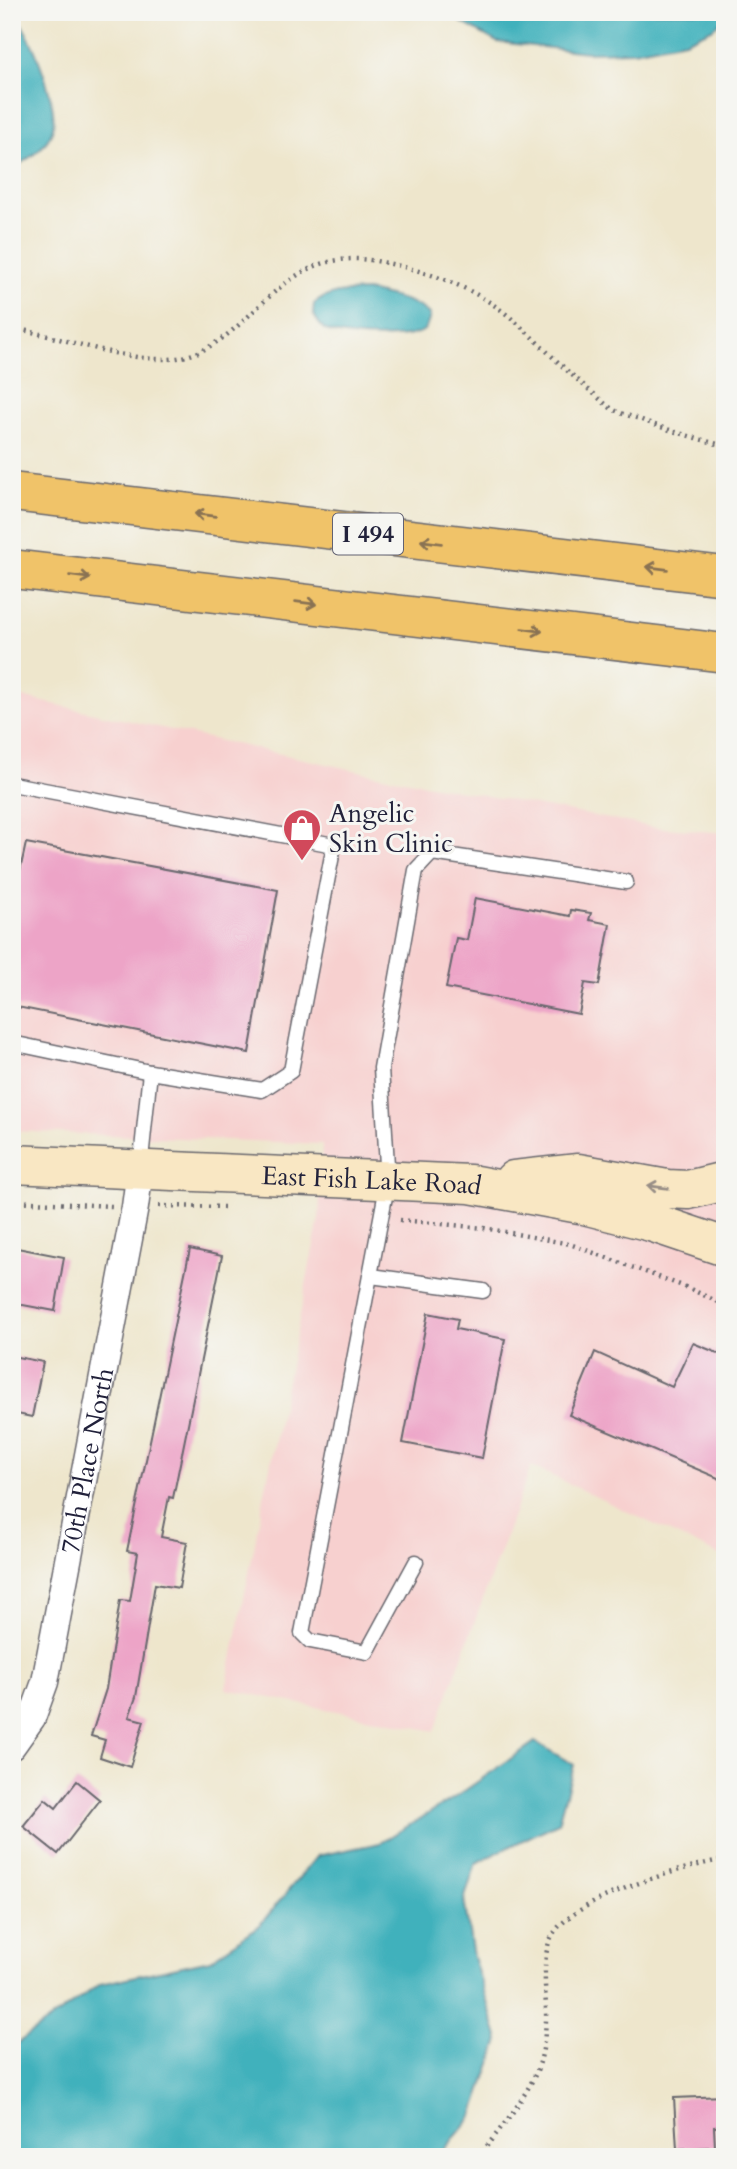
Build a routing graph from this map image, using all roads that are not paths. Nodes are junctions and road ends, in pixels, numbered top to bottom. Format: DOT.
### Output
graph roads {
  1 [pos="12,492"];
  2 [pos="12,569"];
  3 [pos="725,576"];
  4 [pos="725,653"];
  5 [pos="12,783"];
  6 [pos="626,882"];
  7 [pos="12,1043"];
  8 [pos="150,1072"];
  9 [pos="12,1164"];
  10 [pos="140,1170"];
  11 [pos="388,1181"];
  12 [pos="725,1181"];
  13 [pos="470,1184"];
  14 [pos="725,1247"];
  15 [pos="371,1276"];
  16 [pos="483,1291"];
  17 [pos="416,1562"];
  18 [pos="12,1746"];
  3 -- 1 [label="highway, I 494, one-way"];
  2 -- 4 [label="highway, one-way"];
  5 -- 8 [label="lane"];
  6 -- 11 [label="lane"];
  7 -- 8 [label="lane"];
  8 -- 10 [label="lane"];
  9 -- 10 [label="street, East Fish Lake Road"];
  10 -- 11 [label="street, East Fish Lake Road"];
  10 -- 18 [label="street, 70th Place North"];
  11 -- 13 [label="street, East Fish Lake Road"];
  11 -- 15 [label="lane"];
  12 -- 13 [label="street, one-way"];
  13 -- 14 [label="street, East Fish Lake Road"];
  15 -- 16 [label="lane"];
  15 -- 17 [label="lane"];
}
